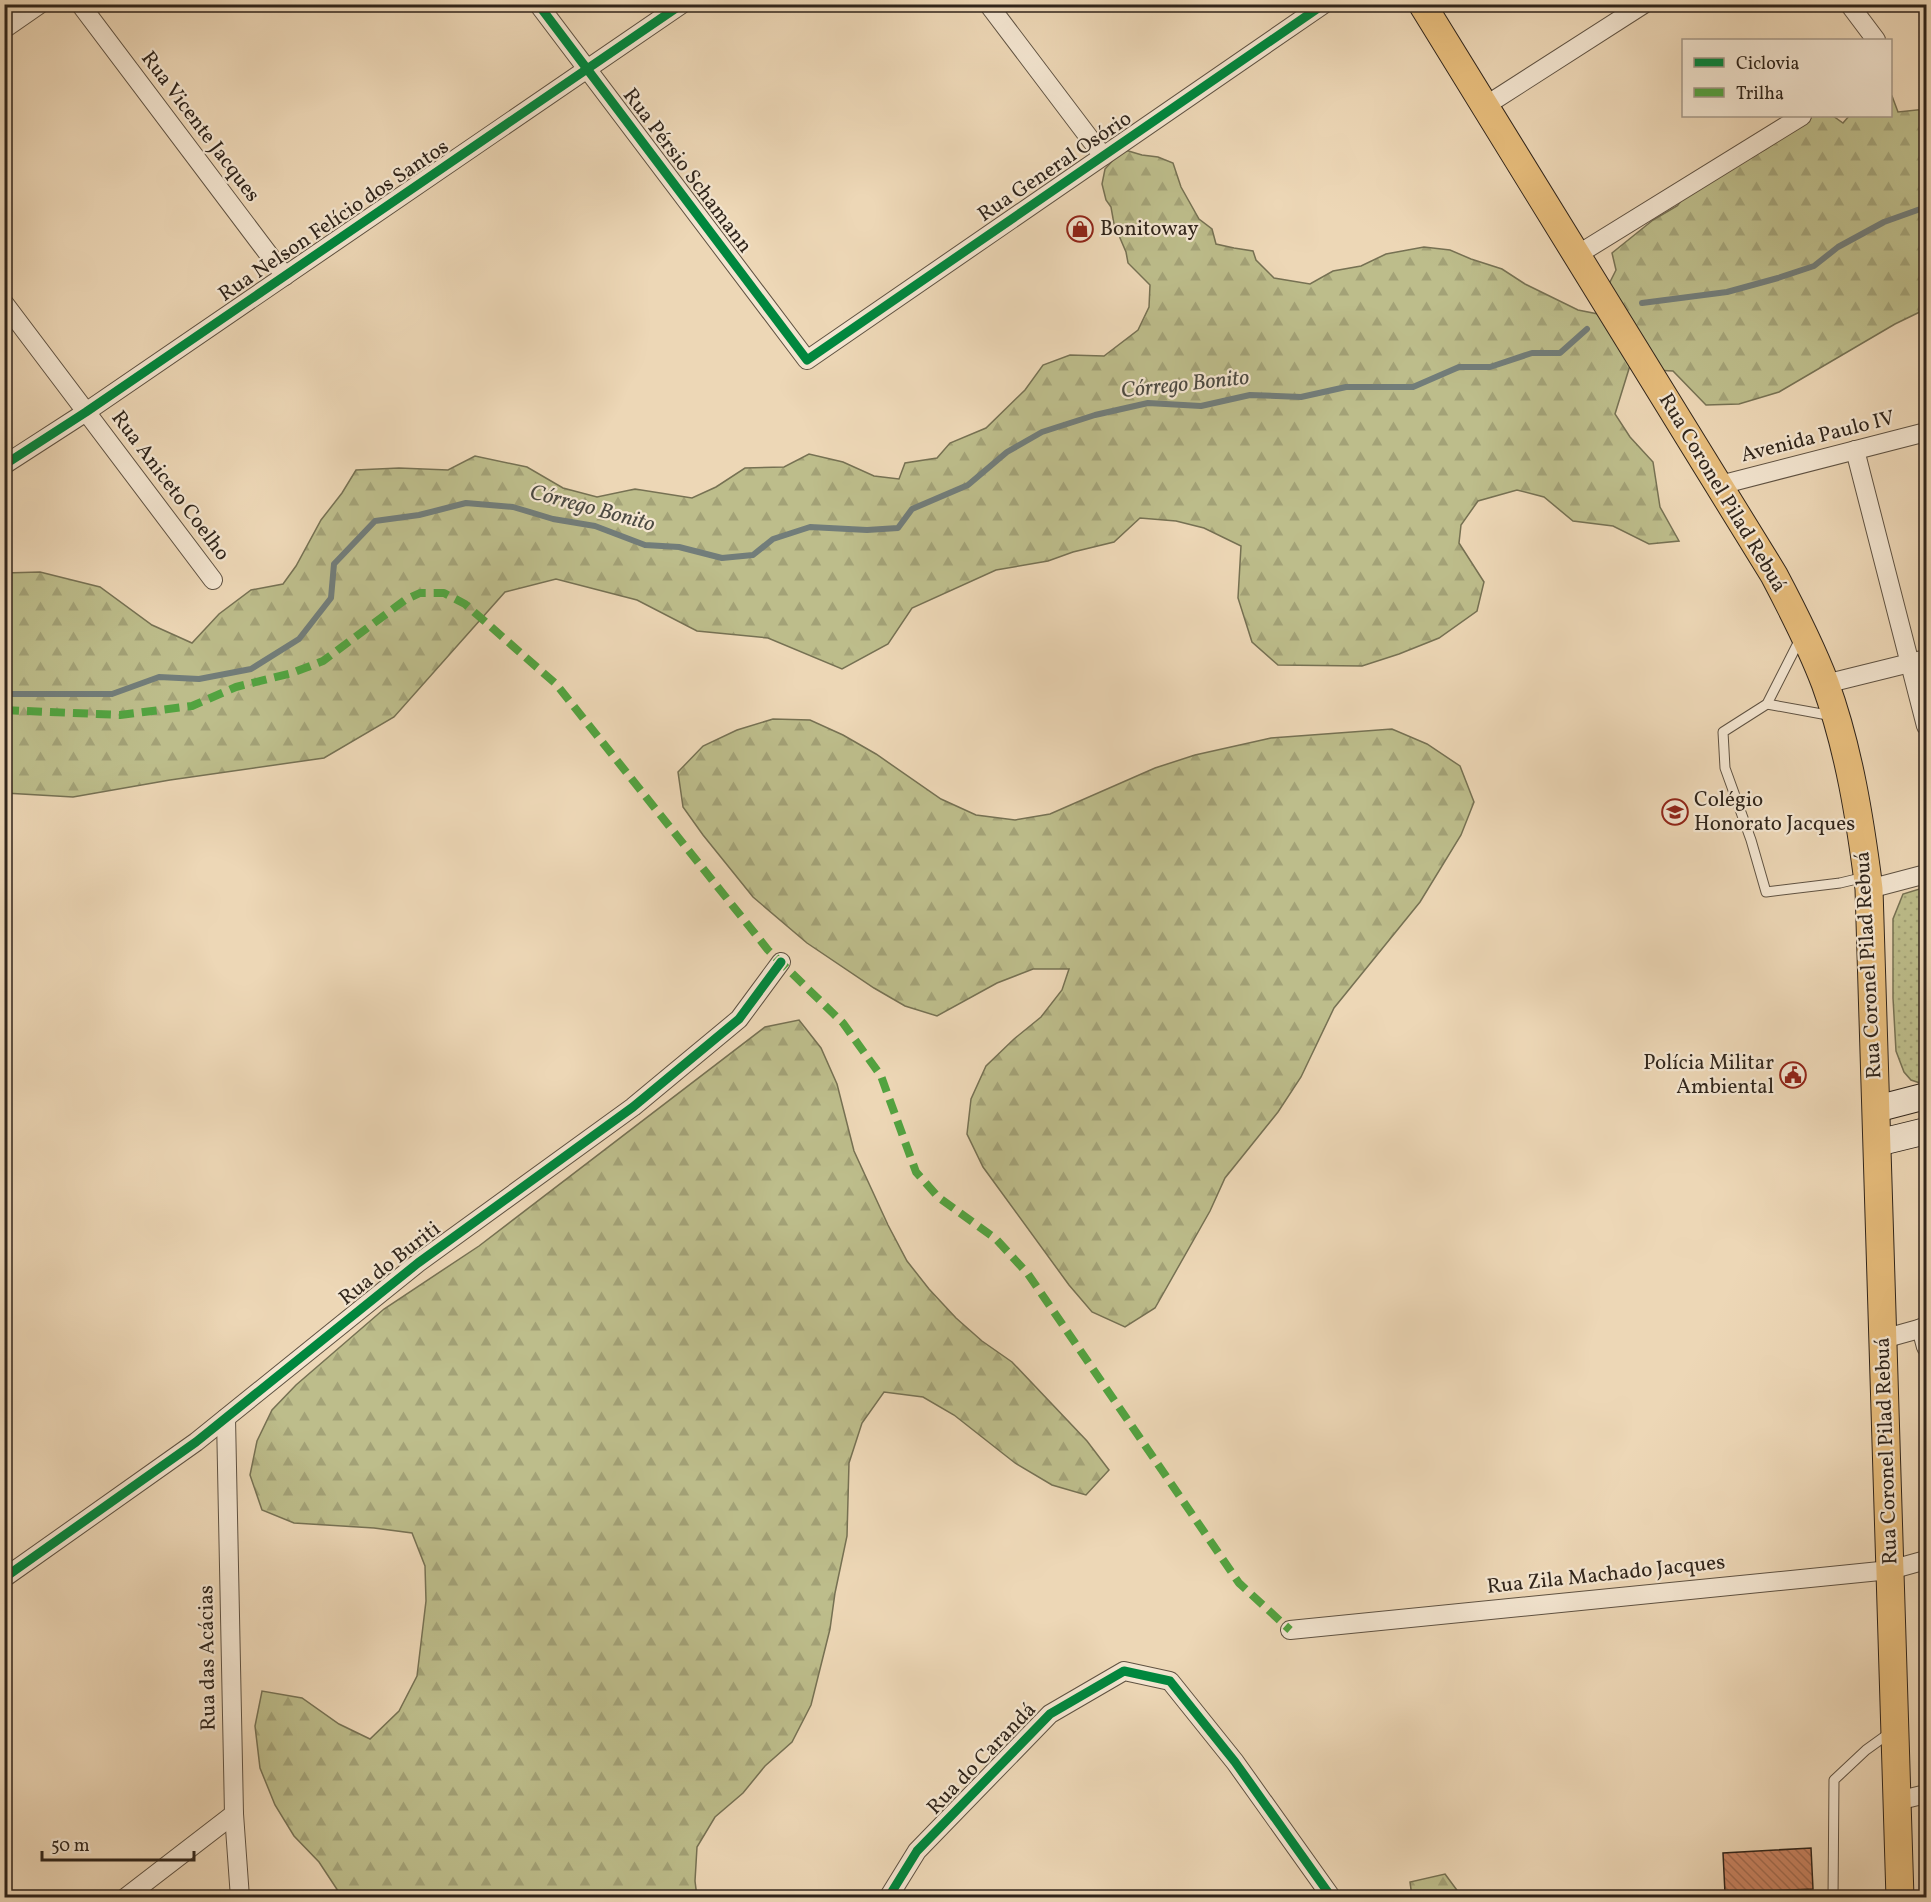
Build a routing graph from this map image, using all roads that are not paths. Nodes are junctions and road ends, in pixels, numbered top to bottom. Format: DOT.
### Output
graph roads {
  1 [pos="40,4"];
  2 [pos="80,4"];
  3 [pos="538,4"];
  4 [pos="682,4"];
  5 [pos="988,4"];
  6 [pos="1324,4"];
  7 [pos="1422,4"];
  8 [pos="1644,4"];
  9 [pos="1849,4"];
  10 [pos="4,29"];
  11 [pos="1875,39"];
  12 [pos="587,69"];
  13 [pos="1485,106"];
  14 [pos="1800,117"];
  15 [pos="1103,156"];
  16 [pos="1577,255"];
  17 [pos="285,276"];
  18 [pos="4,303"];
  19 [pos="807,360"];
  20 [pos="86,412"];
  21 [pos="1926,432"];
  22 [pos="1855,450"];
  23 [pos="4,465"];
  24 [pos="1720,485"];
  25 [pos="213,580"];
  26 [pos="1804,631"];
  27 [pos="1918,661"];
  28 [pos="1826,684"];
  29 [pos="1767,704"];
  30 [pos="1835,716"];
  31 [pos="1926,726"];
  32 [pos="1926,874"];
  33 [pos="1868,883"];
  34 [pos="781,962"];
  35 [pos="1926,1096"];
  36 [pos="1876,1109"];
  37 [pos="1926,1131"];
  38 [pos="1877,1143"];
  39 [pos="1924,1328"];
  40 [pos="1883,1339"];
  41 [pos="1926,1347"];
  42 [pos="226,1418"];
  43 [pos="1926,1560"];
  44 [pos="1890,1570"];
  45 [pos="4,1578"];
  46 [pos="1290,1630"];
  47 [pos="1895,1729"];
  48 [pos="1926,1794"];
  49 [pos="1898,1801"];
  50 [pos="234,1814"];
  51 [pos="125,1898"];
  52 [pos="240,1898"];
  53 [pos="888,1898"];
  54 [pos="1332,1898"];
  55 [pos="1833,1898"];
  56 [pos="1900,1898"];
  1 -- 10 [label="street"];
  2 -- 17 [label="street, Rua Vicente Jacques"];
  3 -- 12 [label="street, Rua Pérsio Schamann"];
  4 -- 12 [label="street, Rua Nelson Felício dos Santos"];
  5 -- 15 [label="street"];
  6 -- 15 [label="street, Rua General Osório"];
  7 -- 13 [label="main road, Rua Coronel Pilad Rebuá"];
  8 -- 13 [label="street"];
  9 -- 11 [label="street"];
  12 -- 17 [label="street, Rua Nelson Felício dos Santos"];
  12 -- 19 [label="street, Rua Pérsio Schamann"];
  13 -- 16 [label="main road, Rua Coronel Pilad Rebuá"];
  14 -- 16 [label="street"];
  15 -- 19 [label="street, Rua General Osório"];
  16 -- 24 [label="main road, Rua Coronel Pilad Rebuá"];
  17 -- 20 [label="street, Rua Nelson Felício dos Santos"];
  18 -- 20 [label="street, Rua Aniceto Coelho"];
  20 -- 23 [label="street, Rua Nelson Felício dos Santos"];
  20 -- 25 [label="street, Rua Aniceto Coelho"];
  21 -- 22 [label="street, Avenida Paulo IV"];
  22 -- 24 [label="street, Avenida Paulo IV"];
  22 -- 27 [label="street"];
  24 -- 26 [label="main road, Rua Coronel Pilad Rebuá"];
  26 -- 28 [label="main road, Rua Coronel Pilad Rebuá"];
  26 -- 29 [label="lane"];
  27 -- 28 [label="street"];
  27 -- 31 [label="street"];
  28 -- 30 [label="main road, Rua Coronel Pilad Rebuá"];
  29 -- 30 [label="lane"];
  29 -- 33 [label="lane"];
  30 -- 33 [label="main road, Rua Coronel Pilad Rebuá"];
  32 -- 33 [label="street"];
  33 -- 36 [label="main road, Rua Coronel Pilad Rebuá"];
  34 -- 42 [label="street, Rua do Buriti"];
  35 -- 36 [label="street"];
  36 -- 38 [label="main road, Rua Coronel Pilad Rebuá"];
  37 -- 38 [label="street"];
  38 -- 40 [label="main road, Rua Coronel Pilad Rebuá"];
  39 -- 40 [label="street"];
  39 -- 41 [label="street"];
  40 -- 44 [label="main road, Rua Coronel Pilad Rebuá"];
  42 -- 45 [label="street, Rua do Buriti"];
  42 -- 50 [label="street, Rua das Acácias"];
  43 -- 44 [label="street, Rua Zila Machado Jacques"];
  44 -- 46 [label="street, Rua Zila Machado Jacques"];
  44 -- 47 [label="main road, Rua Coronel Pilad Rebuá"];
  47 -- 49 [label="main road, Rua Coronel Pilad Rebuá"];
  47 -- 55 [label="lane"];
  48 -- 49 [label="street"];
  49 -- 56 [label="main road, Rua Coronel Pilad Rebuá"];
  50 -- 51 [label="street"];
  50 -- 52 [label="street, Rua das Acácias"];
  53 -- 54 [label="street, Rua do Carandá"];
}
